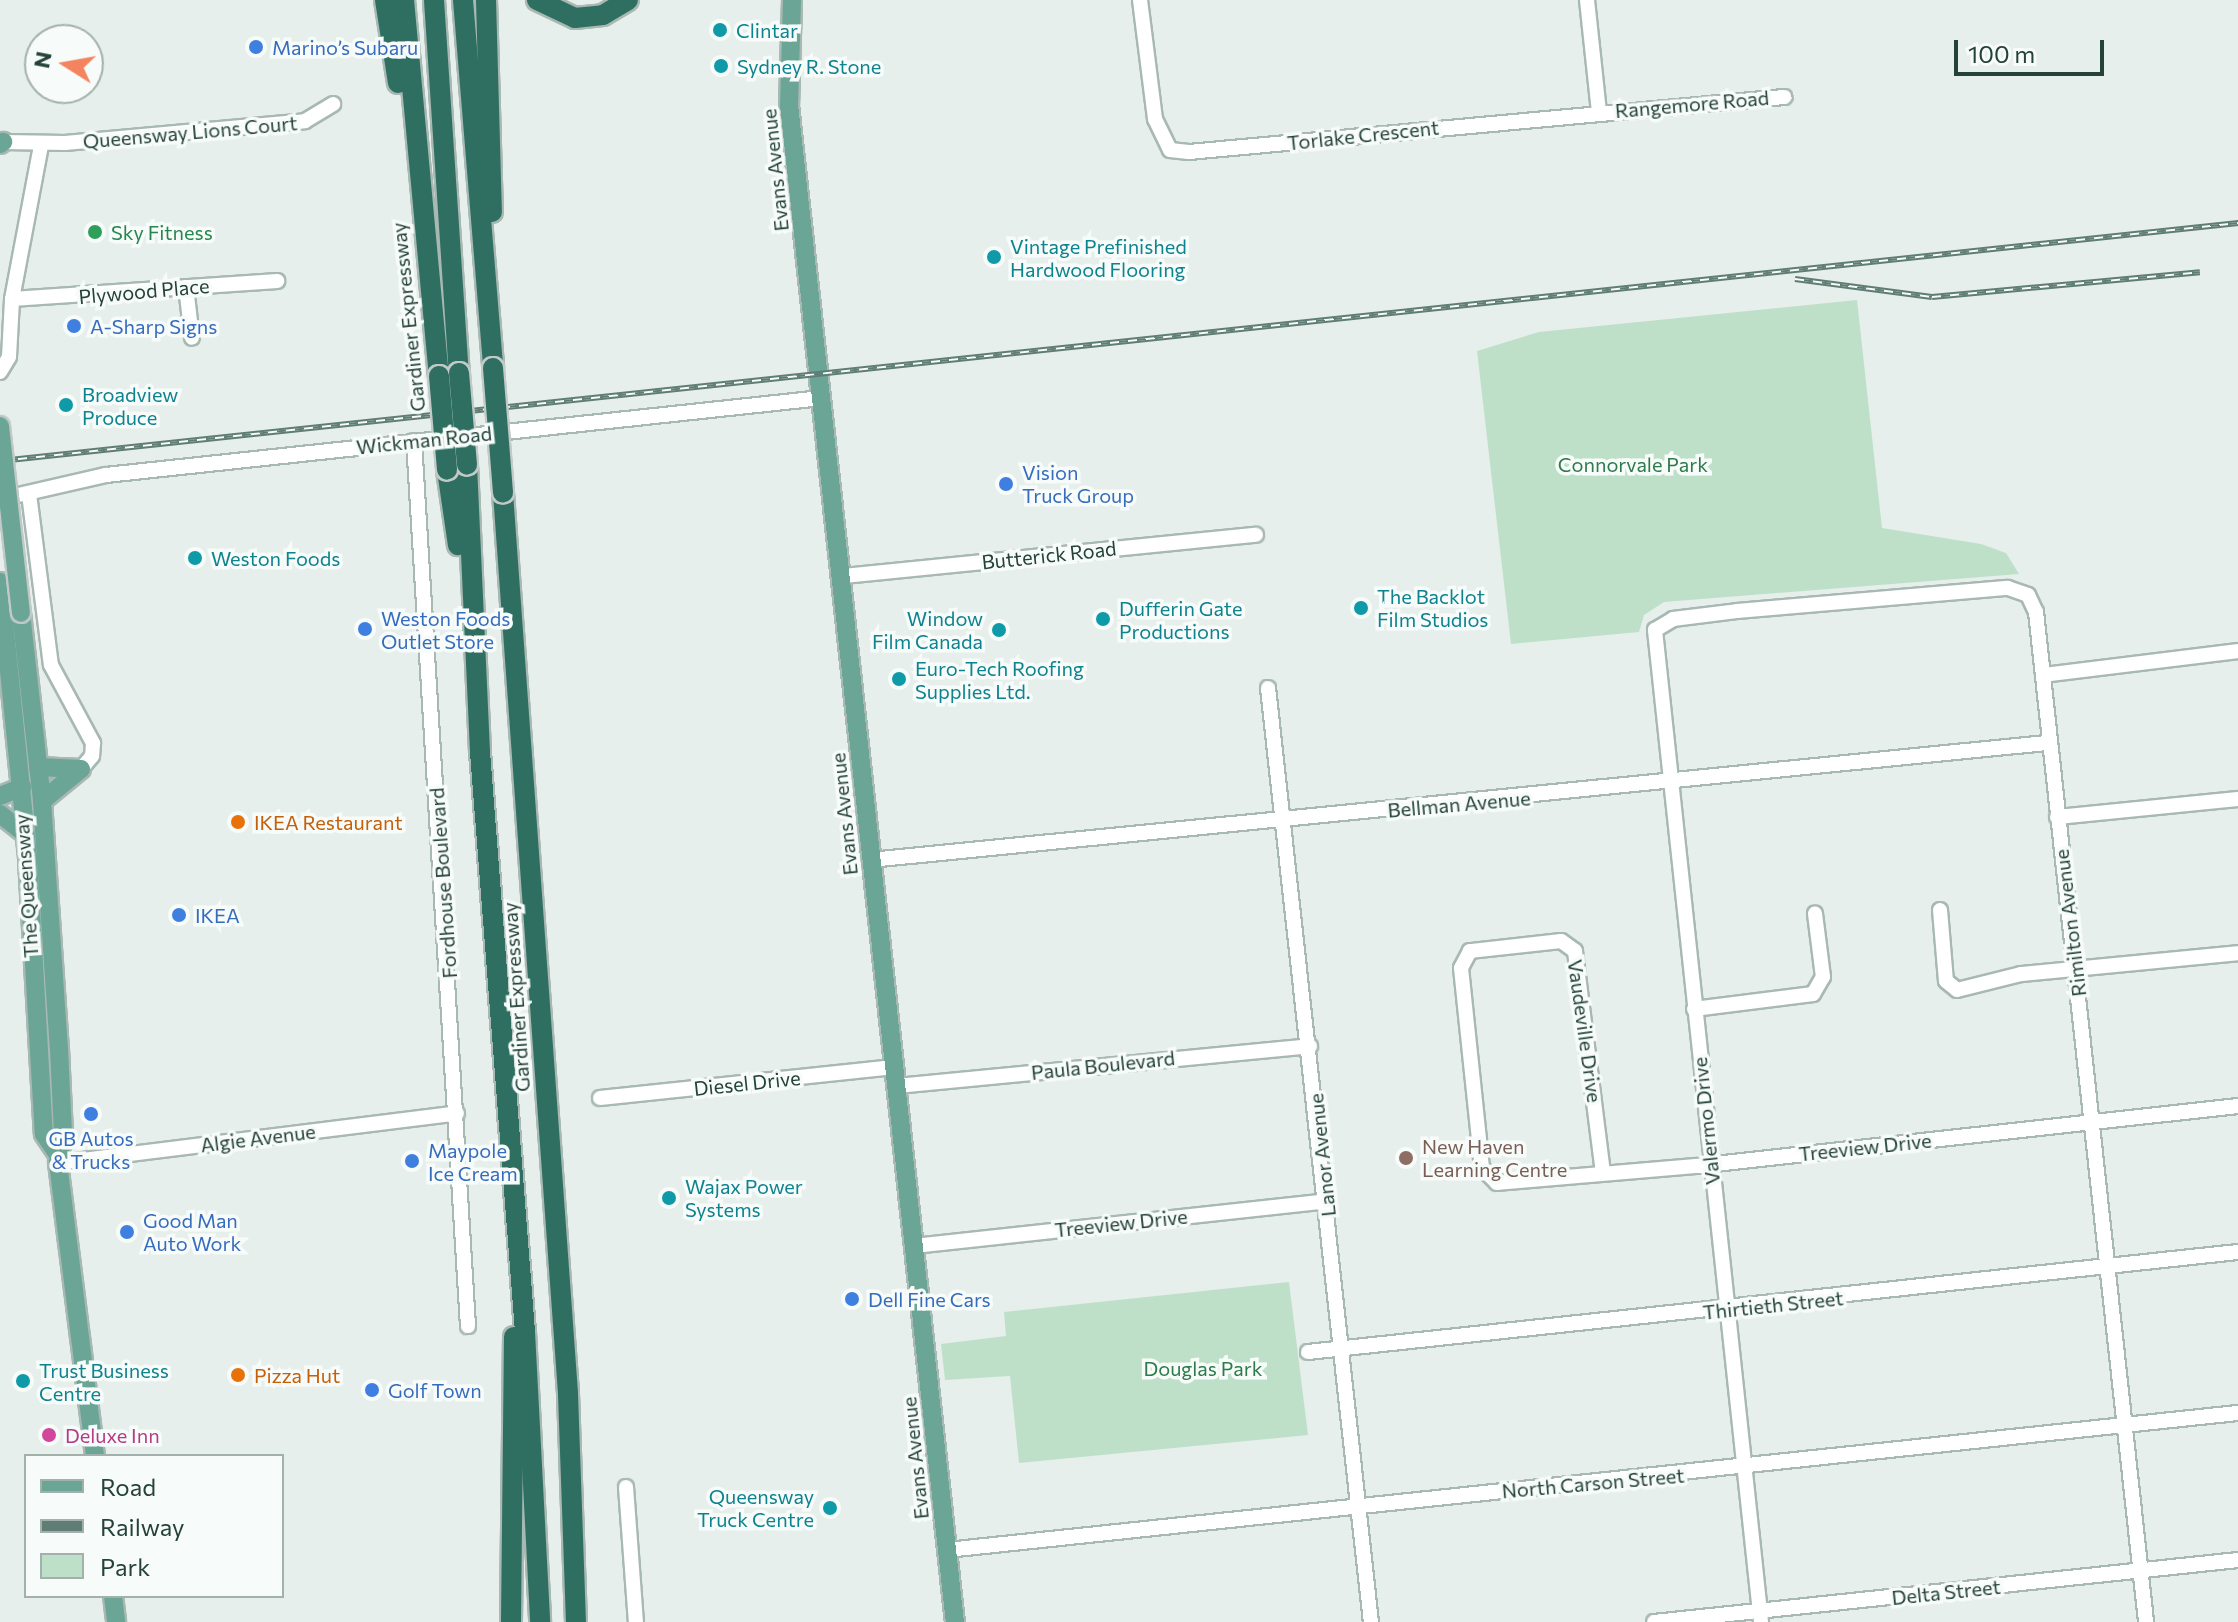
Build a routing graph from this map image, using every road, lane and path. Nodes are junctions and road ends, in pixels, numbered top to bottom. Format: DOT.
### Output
graph roads {
  1 [pos="385,0"];
  2 [pos="404,0"];
  3 [pos="434,0"];
  4 [pos="463,0"];
  5 [pos="486,0"];
  6 [pos="537,0"];
  7 [pos="628,0"];
  8 [pos="792,0"];
  9 [pos="1140,0"];
  10 [pos="1587,0"];
  11 [pos="1784,97"];
  12 [pos="333,104"];
  13 [pos="1599,112"];
  14 [pos="1,142"];
  15 [pos="41,145"];
  16 [pos="420,207"];
  17 [pos="277,281"];
  18 [pos="186,287"];
  19 [pos="12,299"];
  20 [pos="192,338"];
  21 [pos="493,368"];
  22 [pos="0,372"];
  23 [pos="449,375"];
  24 [pos="822,398"];
  25 [pos="0,426"];
  26 [pos="414,441"];
  27 [pos="29,494"];
  28 [pos="0,499"];
  29 [pos="1256,535"];
  30 [pos="843,576"];
  31 [pos="0,582"];
  32 [pos="12,614"];
  33 [pos="1660,622"];
  34 [pos="2238,651"];
  35 [pos="2043,675"];
  36 [pos="1268,688"];
  37 [pos="2047,743"];
  38 [pos="38,767"];
  39 [pos="81,769"];
  40 [pos="1669,784"];
  41 [pos="22,787"];
  42 [pos="0,796"];
  43 [pos="2238,799"];
  44 [pos="42,801"];
  45 [pos="0,814"];
  46 [pos="2057,817"];
  47 [pos="1282,820"];
  48 [pos="24,833"];
  49 [pos="870,860"];
  50 [pos="1940,910"];
  51 [pos="1815,914"];
  52 [pos="2238,953"];
  53 [pos="2075,972"];
  54 [pos="1694,1009"];
  55 [pos="1310,1046"];
  56 [pos="895,1076"];
  57 [pos="600,1098"];
  58 [pos="2238,1106"];
  59 [pos="457,1113"];
  60 [pos="2094,1121"];
  61 [pos="58,1158"];
  62 [pos="1711,1163"];
  63 [pos="1603,1173"];
  64 [pos="1492,1181"];
  65 [pos="1327,1201"];
  66 [pos="914,1246"];
  67 [pos="2238,1252"];
  68 [pos="2108,1265"];
  69 [pos="518,1289"];
  70 [pos="1727,1310"];
  71 [pos="468,1326"];
  72 [pos="1344,1348"];
  73 [pos="1308,1352"];
  74 [pos="2238,1413"];
  75 [pos="2125,1426"];
  76 [pos="95,1454"];
  77 [pos="1744,1468"];
  78 [pos="626,1487"];
  79 [pos="1359,1506"];
  80 [pos="947,1550"];
  81 [pos="2238,1560"];
  82 [pos="2140,1570"];
  83 [pos="113,1598"];
  84 [pos="1760,1617"];
  85 [pos="116,1622"];
  86 [pos="511,1622"];
  87 [pos="540,1622"];
  88 [pos="576,1622"];
  89 [pos="636,1622"];
  90 [pos="955,1622"];
  91 [pos="1371,1622"];
  92 [pos="1654,1622"];
  93 [pos="2146,1622"];
  1 -- 16 [label="highway"];
  2 -- 16 [label="highway, Gardiner Expressway"];
  3 -- 23 [label="highway, Gardiner Expressway"];
  4 -- 21 [label="highway, Gardiner Expressway"];
  5 -- 21 [label="highway, Gardiner Expressway"];
  6 -- 7 [label="highway"];
  8 -- 24 [label="main road, Evans Avenue"];
  9 -- 13 [label="street, Torlake Crescent"];
  10 -- 13 [label="street"];
  11 -- 13 [label="street, Rangemore Road"];
  12 -- 15 [label="street, Queensway Lions Court"];
  14 -- 15 [label="street"];
  15 -- 19 [label="street"];
  16 -- 23 [label="highway, Gardiner Expressway"];
  17 -- 18 [label="street, Plywood Place"];
  18 -- 19 [label="street, Plywood Place"];
  18 -- 20 [label="street"];
  19 -- 22 [label="street"];
  21 -- 88 [label="highway, Gardiner Expressway, bridge"];
  23 -- 69 [label="highway, Gardiner Expressway, bridge"];
  24 -- 26 [label="street, Wickman Road"];
  24 -- 30 [label="main road, Evans Avenue"];
  25 -- 32 [label="main road, The Queensway, bridge"];
  26 -- 27 [label="street, Wickman Road"];
  26 -- 59 [label="street, Fordhouse Boulevard"];
  27 -- 28 [label="street, Wickman Road"];
  27 -- 39 [label="street"];
  29 -- 30 [label="street, Butterick Road"];
  30 -- 49 [label="main road, Evans Avenue"];
  31 -- 32 [label="main road, The Queensway"];
  32 -- 38 [label="main road, The Queensway"];
  32 -- 41 [label="main road, The Queensway"];
  33 -- 35 [label="street, Rimilton Avenue"];
  33 -- 40 [label="street, Valermo Drive"];
  34 -- 35 [label="street"];
  35 -- 37 [label="street, Rimilton Avenue"];
  36 -- 47 [label="street, Lanor Avenue"];
  37 -- 40 [label="street, Bellman Avenue"];
  37 -- 46 [label="street, Rimilton Avenue"];
  38 -- 39 [label="main road"];
  38 -- 44 [label="main road, The Queensway"];
  39 -- 44 [label="main road"];
  40 -- 47 [label="street, Bellman Avenue"];
  40 -- 54 [label="street, Valermo Drive"];
  41 -- 42 [label="main road"];
  41 -- 48 [label="main road, The Queensway"];
  43 -- 46 [label="street"];
  44 -- 61 [label="main road, The Queensway"];
  45 -- 48 [label="main road"];
  46 -- 53 [label="street, Rimilton Avenue"];
  47 -- 49 [label="street, Bellman Avenue"];
  47 -- 55 [label="street, Lanor Avenue"];
  48 -- 61 [label="main road, The Queensway"];
  49 -- 56 [label="main road, Evans Avenue"];
  50 -- 53 [label="street"];
  51 -- 54 [label="street"];
  52 -- 53 [label="street"];
  53 -- 60 [label="street, Rimilton Avenue"];
  54 -- 62 [label="street, Valermo Drive"];
  55 -- 56 [label="street, Paula Boulevard"];
  55 -- 65 [label="street, Lanor Avenue"];
  56 -- 57 [label="street, Diesel Drive"];
  56 -- 66 [label="main road, Evans Avenue"];
  58 -- 60 [label="street, Treeview Drive"];
  59 -- 61 [label="street, Algie Avenue"];
  59 -- 71 [label="street, Fordhouse Boulevard"];
  60 -- 62 [label="street, Treeview Drive"];
  60 -- 68 [label="street, Rimilton Avenue"];
  61 -- 76 [label="main road, The Queensway"];
  62 -- 63 [label="street, Treeview Drive"];
  62 -- 70 [label="street, Valermo Drive"];
  63 -- 64 [label="street, Treeview Drive"];
  63 -- 64 [label="street, Vaudeville Drive"];
  65 -- 66 [label="street, Treeview Drive"];
  65 -- 72 [label="street, Lanor Avenue"];
  66 -- 80 [label="main road, Evans Avenue"];
  67 -- 68 [label="street, Thirtieth Street"];
  68 -- 70 [label="street, Thirtieth Street"];
  68 -- 75 [label="street, Rimilton Avenue"];
  69 -- 86 [label="highway"];
  69 -- 87 [label="highway, Gardiner Expressway"];
  70 -- 72 [label="street, Thirtieth Street"];
  70 -- 77 [label="street, Valermo Drive"];
  72 -- 73 [label="street, Thirtieth Street"];
  72 -- 79 [label="street, Lanor Avenue"];
  74 -- 75 [label="street, North Carson Street"];
  75 -- 77 [label="street, North Carson Street"];
  75 -- 82 [label="street, Rimilton Avenue"];
  77 -- 79 [label="street, North Carson Street"];
  77 -- 84 [label="street, Valermo Drive"];
  78 -- 89 [label="street"];
  79 -- 80 [label="street, North Carson Street"];
  79 -- 91 [label="street, Lanor Avenue"];
  80 -- 90 [label="main road, Evans Avenue"];
  81 -- 82 [label="street, Delta Street"];
  82 -- 84 [label="street, Delta Street"];
  82 -- 93 [label="street, Rimilton Avenue"];
  83 -- 85 [label="main road"];
  84 -- 92 [label="street, Delta Street"];
}
